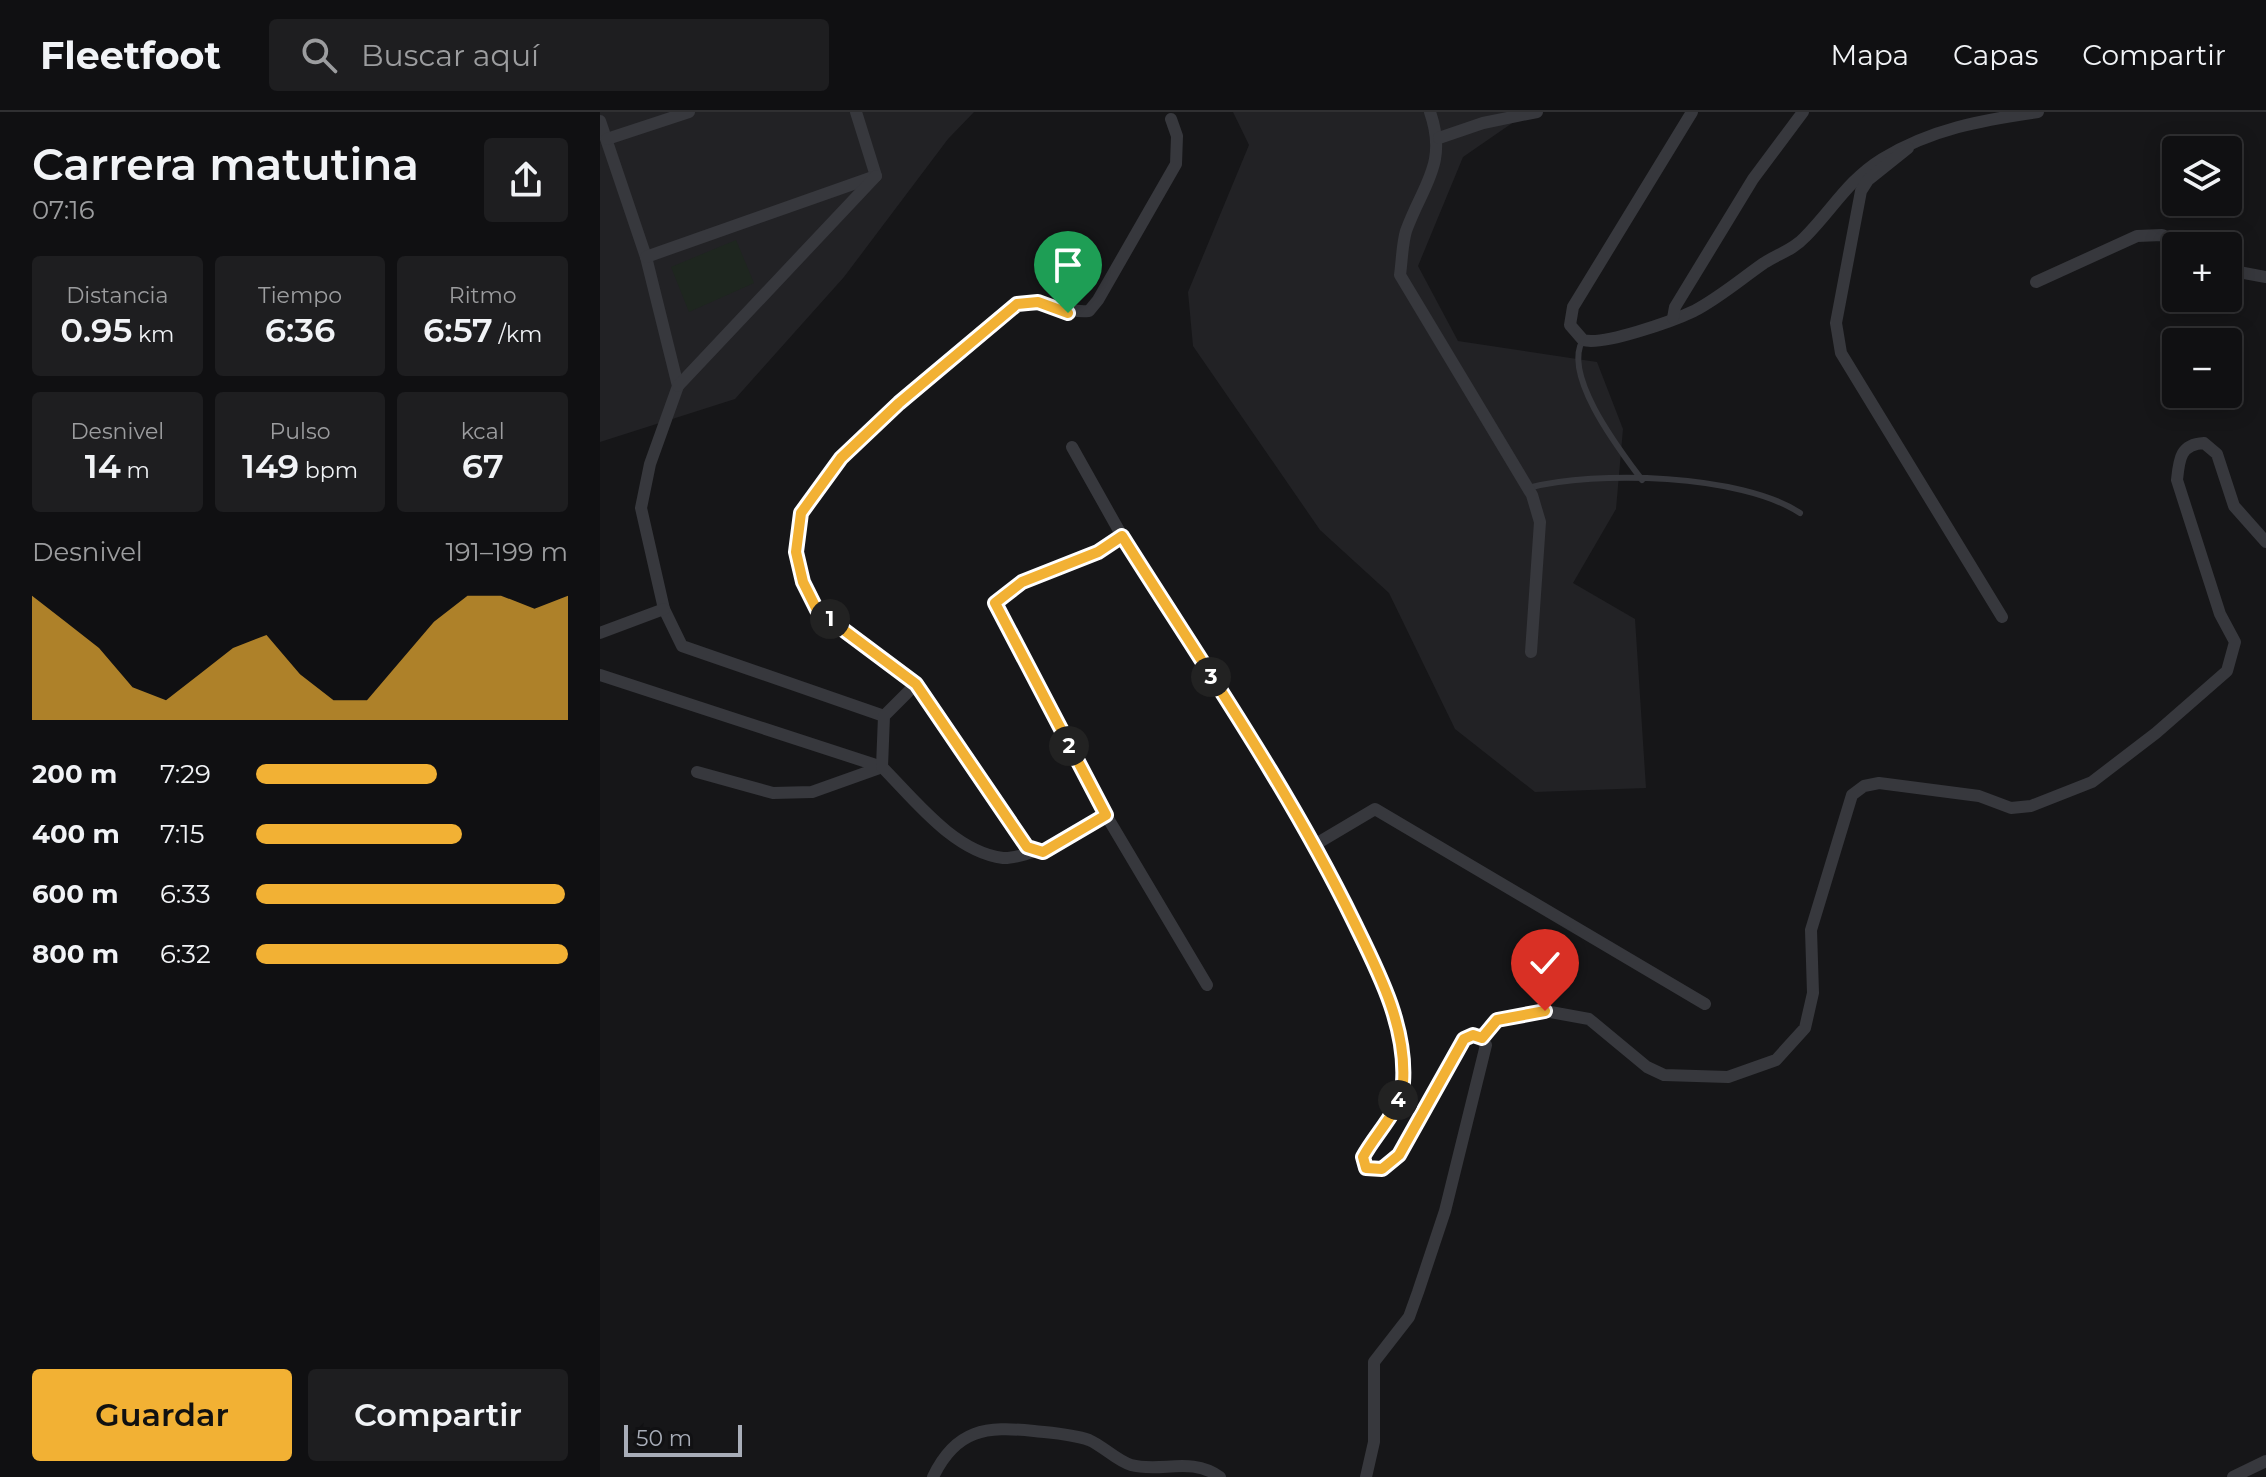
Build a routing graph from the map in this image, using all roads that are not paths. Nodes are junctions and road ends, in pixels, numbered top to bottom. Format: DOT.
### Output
graph roads {
  1 [pos="689,112"];
  2 [pos="856,112"];
  3 [pos="1430,112"];
  4 [pos="1537,112"];
  5 [pos="1692,112"];
  6 [pos="1803,112"];
  7 [pos="2038,112"];
  8 [pos="1171,119"];
  9 [pos="600,121"];
  10 [pos="1439,138"];
  11 [pos="607,139"];
  12 [pos="1912,142"];
  13 [pos="876,176"];
  14 [pos="2162,235"];
  15 [pos="646,257"];
  16 [pos="2242,273"];
  17 [pos="2266,277"];
  18 [pos="2036,282"];
  19 [pos="1673,318"];
  20 [pos="1583,340"];
  21 [pos="678,386"];
  22 [pos="1072,447"];
  23 [pos="1642,480"];
  24 [pos="1528,488"];
  25 [pos="1800,513"];
  26 [pos="1122,536"];
  27 [pos="2266,542"];
  28 [pos="664,609"];
  29 [pos="2002,617"];
  30 [pos="600,633"];
  31 [pos="1531,652"];
  32 [pos="600,675"];
  33 [pos="916,684"];
  34 [pos="884,716"];
  35 [pos="882,767"];
  36 [pos="697,772"];
  37 [pos="1106,815"];
  38 [pos="1316,844"];
  39 [pos="1034,852"];
  40 [pos="1207,985"];
  41 [pos="1705,1004"];
  42 [pos="1482,1038"];
  43 [pos="2266,1461"];
  44 [pos="933,1477"];
  45 [pos="1220,1477"];
  46 [pos="1366,1477"];
  47 [pos="2233,1477"];
  1 -- 11 [label="street"];
  2 -- 13 [label="street"];
  3 -- 10 [label="street"];
  4 -- 10 [label="street"];
  5 -- 20 [label="street"];
  6 -- 19 [label="street"];
  7 -- 12 [label="street"];
  8 -- 33 [label="street"];
  9 -- 11 [label="street"];
  10 -- 24 [label="street"];
  11 -- 15 [label="street"];
  12 -- 19 [label="street"];
  12 -- 29 [label="street"];
  13 -- 15 [label="street"];
  13 -- 21 [label="street"];
  14 -- 18 [label="street"];
  15 -- 21 [label="street"];
  16 -- 17 [label="street"];
  19 -- 20 [label="street"];
  20 -- 23 [label="lane"];
  21 -- 28 [label="street"];
  22 -- 26 [label="street"];
  23 -- 24 [label="lane"];
  23 -- 25 [label="lane"];
  24 -- 31 [label="street"];
  26 -- 37 [label="street"];
  26 -- 38 [label="street"];
  27 -- 42 [label="street"];
  28 -- 30 [label="street"];
  28 -- 34 [label="street"];
  32 -- 35 [label="street"];
  33 -- 34 [label="street"];
  33 -- 39 [label="street"];
  34 -- 35 [label="street"];
  35 -- 36 [label="street"];
  35 -- 39 [label="street"];
  37 -- 39 [label="street"];
  37 -- 40 [label="street"];
  38 -- 41 [label="street"];
  38 -- 42 [label="street"];
  42 -- 46 [label="street"];
  43 -- 47 [label="street"];
  44 -- 45 [label="street"];
}
